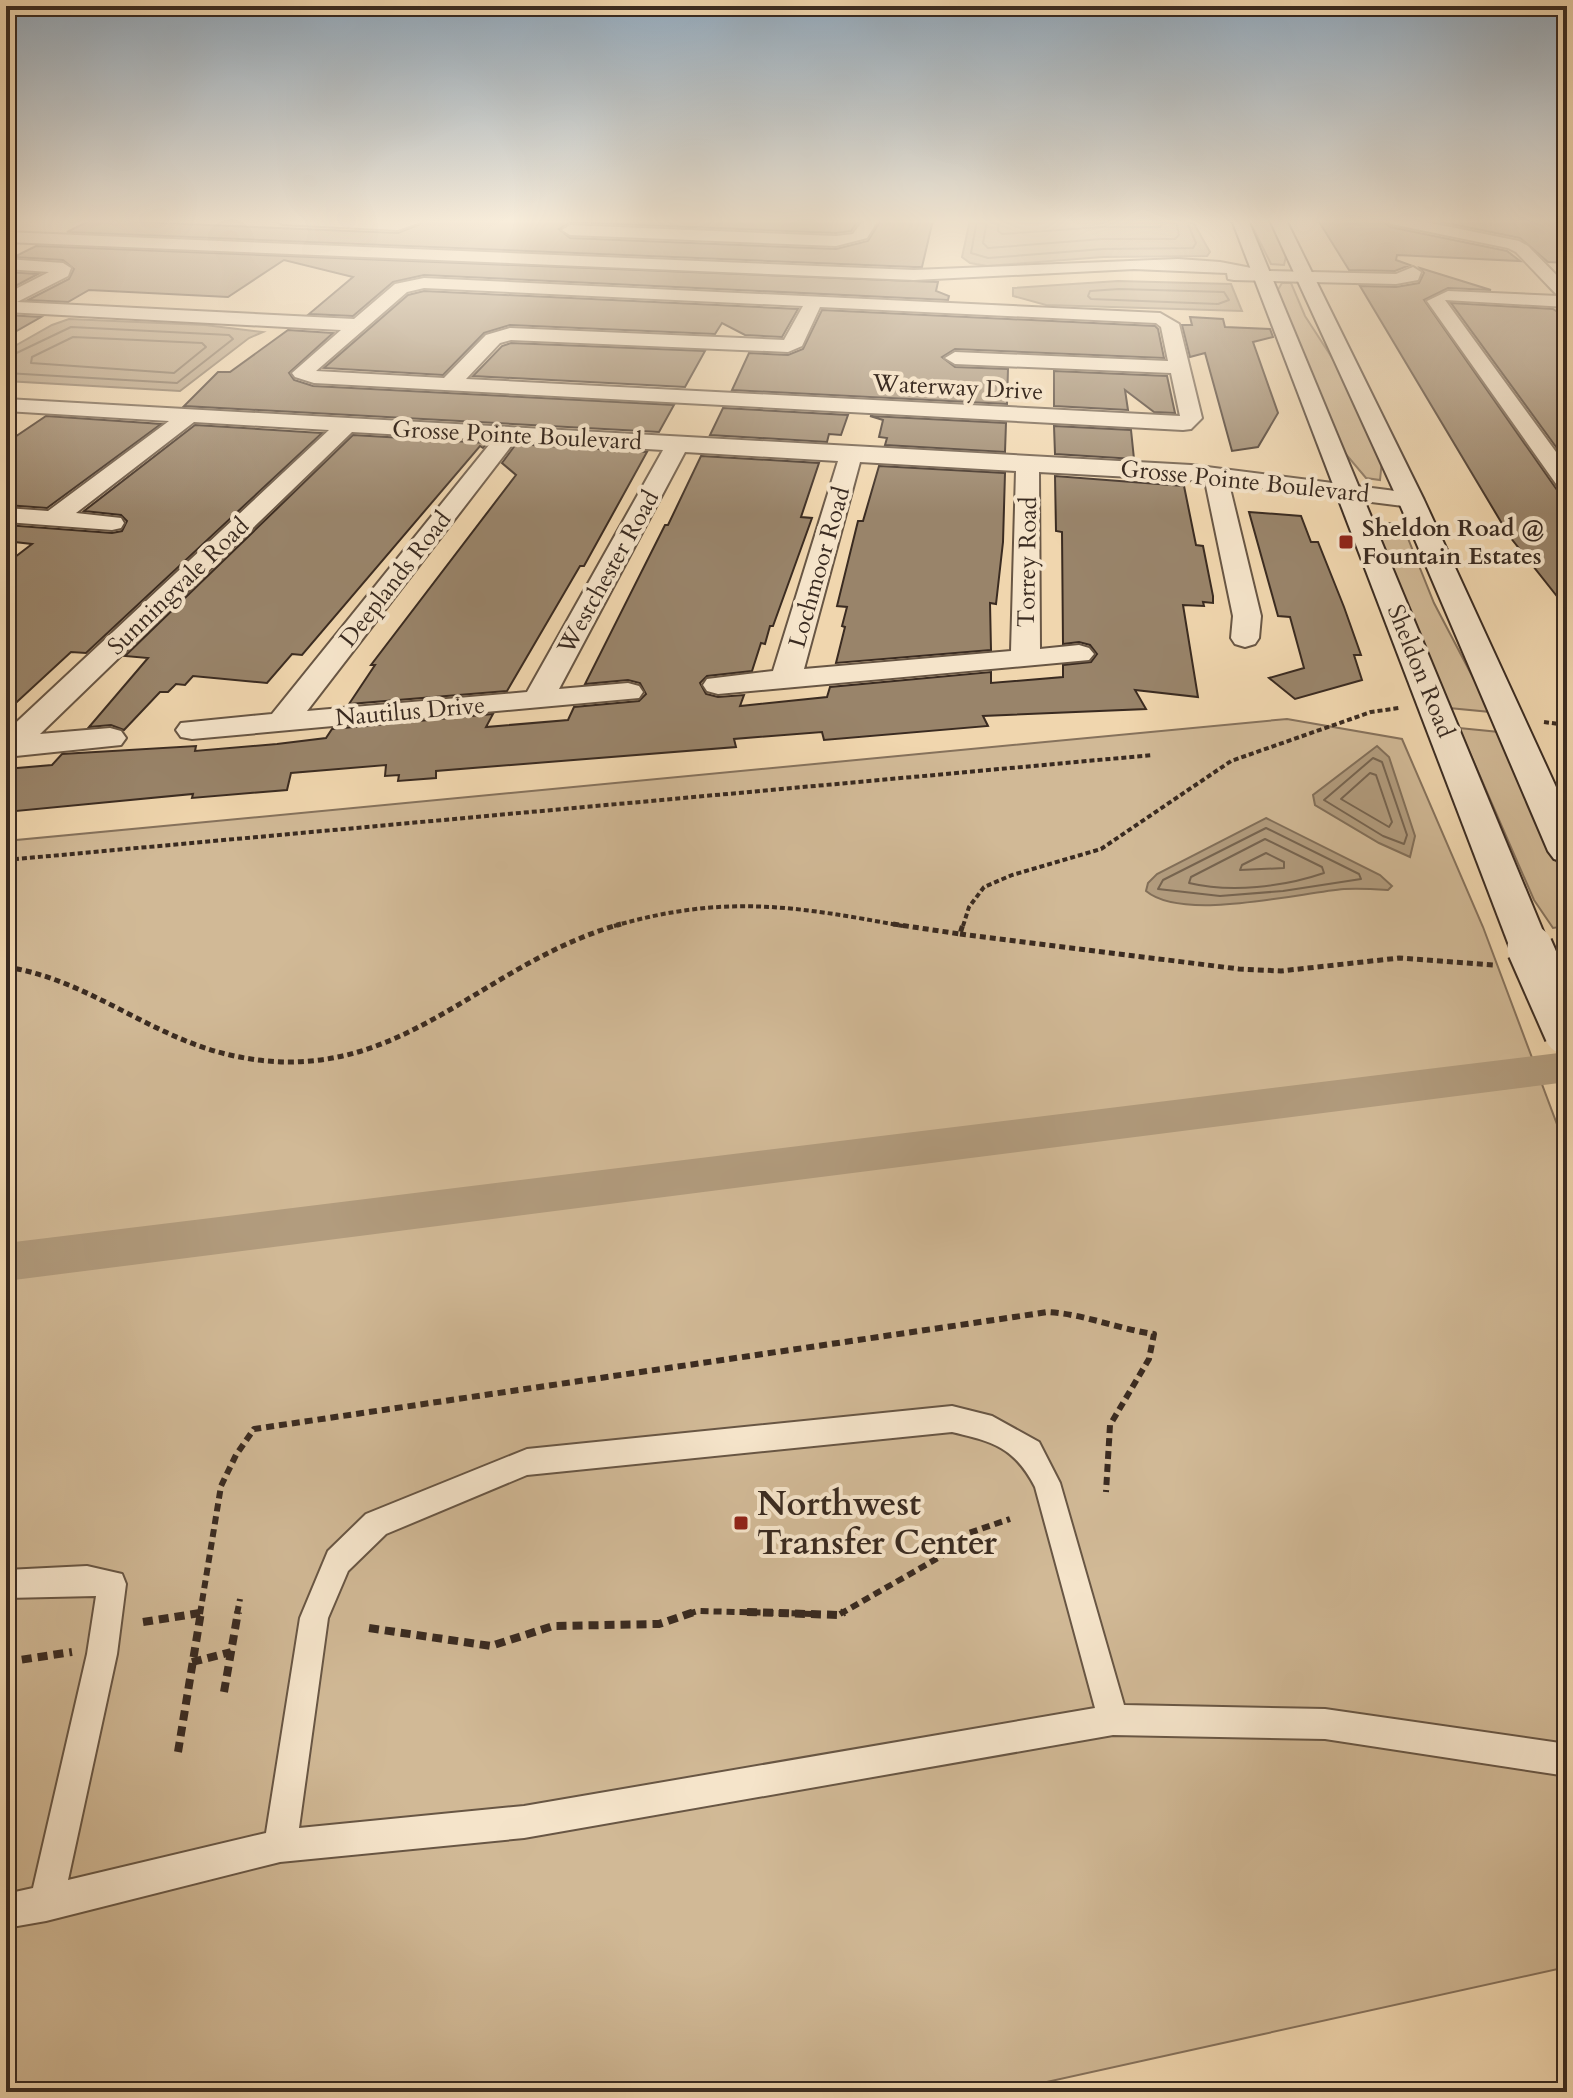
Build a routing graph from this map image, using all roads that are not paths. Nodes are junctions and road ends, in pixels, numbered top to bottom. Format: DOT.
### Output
graph roads {
  1 [pos="219,318"];
  2 [pos="365,318"];
  3 [pos="806,318"];
  4 [pos="959,318"];
  5 [pos="1158,318"];
  6 [pos="1278,318"];
  7 [pos="1325,318"];
  8 [pos="1447,318"];
  9 [pos="357,325"];
  10 [pos="1180,367"];
  11 [pos="952,372"];
  12 [pos="450,384"];
  13 [pos="6,405"];
  14 [pos="37,407"];
  15 [pos="943,413"];
  16 [pos="189,416"];
  17 [pos="347,425"];
  18 [pos="6,426"];
  19 [pos="509,435"];
  20 [pos="677,445"];
  21 [pos="851,455"];
  22 [pos="1028,465"];
  23 [pos="1216,480"];
  24 [pos="1567,483"];
  25 [pos="1350,499"];
  26 [pos="1411,500"];
  27 [pos="6,515"];
  28 [pos="53,519"];
  29 [pos="112,523"];
  30 [pos="1245,638"];
  31 [pos="1079,654"];
  32 [pos="1025,658"];
  33 [pos="786,679"];
  34 [pos="718,685"];
  35 [pos="628,692"];
  36 [pos="538,700"];
  37 [pos="281,723"];
  38 [pos="192,730"];
  39 [pos="110,738"];
  40 [pos="8,747"];
  41 [pos="1567,851"];
  42 [pos="1567,1032"];
  43 [pos="6,1584"];
  44 [pos="1113,1720"];
  45 [pos="1567,1760"];
  46 [pos="280,1846"];
  47 [pos="46,1904"];
  48 [pos="6,1911"];
  1 -- 9 [label="street"];
  2 -- 9 [label="street, Waterway Drive"];
  3 -- 12 [label="street"];
  4 -- 11 [label="street"];
  5 -- 10 [label="street, Waterway Drive"];
  6 -- 25 [label="main road, Sheldon Road"];
  7 -- 26 [label="main road"];
  8 -- 24 [label="street"];
  9 -- 12 [label="street, Waterway Drive"];
  10 -- 11 [label="street"];
  10 -- 15 [label="street, Waterway Drive"];
  11 -- 15 [label="street"];
  12 -- 15 [label="street, Waterway Drive"];
  13 -- 14 [label="street, Grosse Pointe Boulevard"];
  14 -- 16 [label="street, Grosse Pointe Boulevard"];
  14 -- 18 [label="street"];
  16 -- 17 [label="street, Grosse Pointe Boulevard"];
  16 -- 28 [label="street"];
  17 -- 19 [label="street, Grosse Pointe Boulevard"];
  17 -- 40 [label="street, Sunningvale Road"];
  19 -- 20 [label="street, Grosse Pointe Boulevard"];
  19 -- 37 [label="street, Deeplands Road"];
  20 -- 21 [label="street, Grosse Pointe Boulevard"];
  20 -- 36 [label="street, Westchester Road"];
  21 -- 22 [label="street, Grosse Pointe Boulevard"];
  21 -- 33 [label="street, Lochmoor Road"];
  22 -- 23 [label="street, Grosse Pointe Boulevard"];
  22 -- 32 [label="street, Torrey Road"];
  23 -- 25 [label="street, Grosse Pointe Boulevard"];
  23 -- 30 [label="street"];
  25 -- 26 [label="street, Grosse Pointe Boulevard"];
  25 -- 42 [label="main road, Sheldon Road, bridge"];
  26 -- 41 [label="main road"];
  27 -- 28 [label="street"];
  28 -- 29 [label="street"];
  31 -- 32 [label="street"];
  32 -- 33 [label="street"];
  33 -- 34 [label="street"];
  35 -- 36 [label="street, Nautilus Drive"];
  36 -- 37 [label="street, Nautilus Drive"];
  37 -- 38 [label="street, Nautilus Drive"];
  39 -- 40 [label="street"];
  43 -- 47 [label="lane"];
  44 -- 45 [label="lane"];
  44 -- 46 [label="lane"];
  44 -- 46 [label="lane"];
  46 -- 47 [label="lane"];
  47 -- 48 [label="lane"];
}
